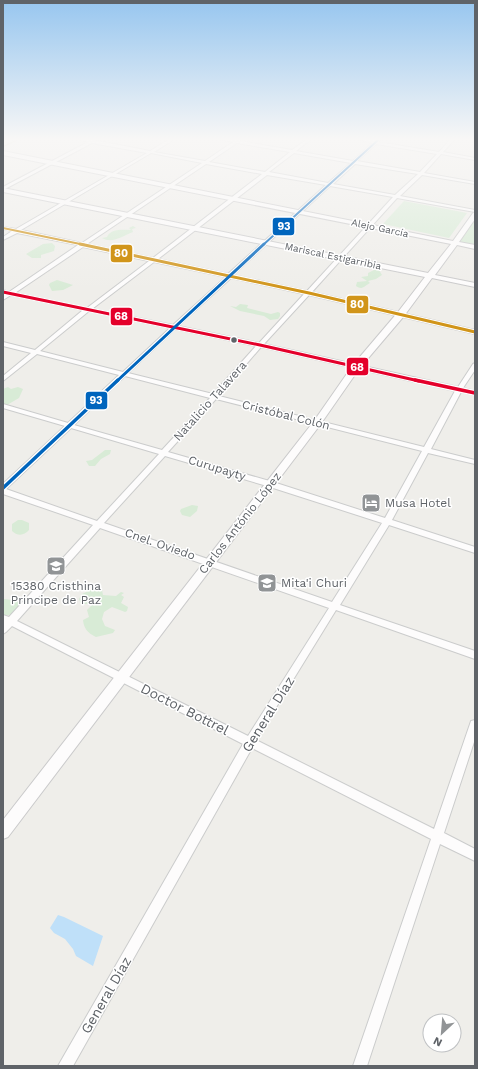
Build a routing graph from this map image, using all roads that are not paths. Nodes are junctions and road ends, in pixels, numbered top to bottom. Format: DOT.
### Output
graph roads {
  1 [pos="7,190"];
  2 [pos="86,190"];
  3 [pos="166,190"];
  4 [pos="192,190"];
  5 [pos="244,190"];
  6 [pos="324,190"];
  7 [pos="356,190"];
  8 [pos="404,190"];
  9 [pos="396,197"];
  10 [pos="234,198"];
  11 [pos="66,202"];
  12 [pos="475,211"];
  13 [pos="299,212"];
  14 [pos="475,214"];
  15 [pos="128,215"];
  16 [pos="370,226"];
  17 [pos="3,228"];
  18 [pos="196,228"];
  19 [pos="18,231"];
  20 [pos="3,239"];
  21 [pos="266,242"];
  22 [pos="455,243"];
  23 [pos="84,245"];
  24 [pos="475,247"];
  25 [pos="341,258"];
  26 [pos="155,260"];
  27 [pos="229,276"];
  28 [pos="430,276"];
  29 [pos="475,286"];
  30 [pos="6,293"];
  31 [pos="309,293"];
  32 [pos="3,298"];
  33 [pos="87,310"];
  34 [pos="400,314"];
  35 [pos="173,328"];
  36 [pos="475,332"];
  37 [pos="3,344"];
  38 [pos="260,345"];
  39 [pos="35,352"];
  40 [pos="475,365"];
  41 [pos="356,367"];
  42 [pos="124,374"];
  43 [pos="3,379"];
  44 [pos="459,390"];
  45 [pos="475,393"];
  46 [pos="214,397"];
  47 [pos="3,406"];
  48 [pos="317,423"];
  49 [pos="70,425"];
  50 [pos="427,450"];
  51 [pos="164,452"];
  52 [pos="475,462"];
  53 [pos="270,484"];
  54 [pos="3,488"];
  55 [pos="3,491"];
  56 [pos="387,522"];
  57 [pos="100,524"];
  58 [pos="475,550"];
  59 [pos="210,562"];
  60 [pos="335,606"];
  61 [pos="7,620"];
  62 [pos="3,630"];
  63 [pos="475,654"];
  64 [pos="122,677"];
  65 [pos="475,724"];
  66 [pos="250,741"];
  67 [pos="3,832"];
  68 [pos="437,836"];
  69 [pos="475,855"];
  70 [pos="65,1066"];
  71 [pos="360,1066"];
  1 -- 11 [label="main road, Mariscal Estigarribia"];
  2 -- 11 [label="street"];
  3 -- 15 [label="street"];
  4 -- 10 [label="main road, Alejo García"];
  5 -- 10 [label="street"];
  6 -- 13 [label="street"];
  7 -- 9 [label="street"];
  8 -- 9 [label="street, Natalicio Talavera"];
  9 -- 12 [label="street"];
  9 -- 16 [label="street, Natalicio Talavera"];
  10 -- 13 [label="main road, Alejo García"];
  10 -- 18 [label="street"];
  11 -- 15 [label="main road, Mariscal Estigarribia"];
  11 -- 19 [label="street"];
  13 -- 16 [label="main road, Alejo García"];
  13 -- 21 [label="street"];
  14 -- 22 [label="main road, Carlos António López"];
  15 -- 18 [label="main road, Mariscal Estigarribia"];
  15 -- 23 [label="street"];
  16 -- 22 [label="main road, Alejo García"];
  16 -- 25 [label="street, Natalicio Talavera"];
  17 -- 19 [label="street"];
  18 -- 21 [label="main road, Mariscal Estigarribia"];
  18 -- 26 [label="street"];
  19 -- 20 [label="street"];
  19 -- 23 [label="street"];
  21 -- 25 [label="main road, Mariscal Estigarribia"];
  21 -- 27 [label="street"];
  22 -- 24 [label="main road, Alejo García"];
  22 -- 28 [label="main road, Carlos António López"];
  23 -- 26 [label="street"];
  23 -- 30 [label="street"];
  25 -- 28 [label="main road, Mariscal Estigarribia"];
  25 -- 31 [label="street, Natalicio Talavera"];
  26 -- 27 [label="street"];
  26 -- 33 [label="street"];
  27 -- 31 [label="street"];
  27 -- 35 [label="street"];
  28 -- 29 [label="main road, Mariscal Estigarribia"];
  28 -- 34 [label="main road, Carlos António López"];
  30 -- 32 [label="street"];
  30 -- 33 [label="street"];
  31 -- 34 [label="street"];
  31 -- 38 [label="street, Natalicio Talavera"];
  33 -- 35 [label="street"];
  33 -- 39 [label="street"];
  34 -- 36 [label="street"];
  34 -- 41 [label="main road, Carlos António López"];
  35 -- 38 [label="street"];
  35 -- 42 [label="street"];
  37 -- 39 [label="street, Cristóbal Colón"];
  38 -- 41 [label="street"];
  38 -- 46 [label="street, Natalicio Talavera"];
  39 -- 42 [label="street, Cristóbal Colón"];
  39 -- 43 [label="street"];
  40 -- 44 [label="street, General Díaz"];
  41 -- 44 [label="street"];
  41 -- 48 [label="main road, Carlos António López"];
  42 -- 46 [label="street, Cristóbal Colón"];
  42 -- 49 [label="street"];
  44 -- 45 [label="street"];
  44 -- 50 [label="street, General Díaz"];
  46 -- 48 [label="street, Cristóbal Colón"];
  46 -- 51 [label="street, Natalicio Talavera"];
  47 -- 49 [label="street, Curupayty"];
  48 -- 50 [label="street, Cristóbal Colón"];
  48 -- 53 [label="main road, Carlos António López"];
  49 -- 51 [label="street, Curupayty"];
  49 -- 54 [label="street"];
  50 -- 52 [label="street, Cristóbal Colón"];
  50 -- 56 [label="street, General Díaz"];
  51 -- 53 [label="street, Curupayty"];
  51 -- 57 [label="street, Natalicio Talavera"];
  53 -- 56 [label="street, Curupayty"];
  53 -- 59 [label="main road, Carlos António López"];
  55 -- 57 [label="street, Cnel. Oviedo"];
  56 -- 58 [label="street, Curupayty"];
  56 -- 60 [label="street, General Díaz"];
  57 -- 59 [label="street, Cnel. Oviedo"];
  57 -- 61 [label="street, Natalicio Talavera"];
  59 -- 60 [label="street, Cnel. Oviedo"];
  59 -- 64 [label="main road, Carlos António López"];
  60 -- 63 [label="street, Cnel. Oviedo"];
  60 -- 66 [label="street, General Díaz"];
  61 -- 62 [label="street, Natalicio Talavera"];
  61 -- 64 [label="street, Doctor Bottrel"];
  64 -- 66 [label="street, Doctor Bottrel"];
  64 -- 67 [label="main road, Carlos António López"];
  65 -- 68 [label="street"];
  66 -- 68 [label="street, Doctor Bottrel"];
  66 -- 70 [label="street, General Díaz"];
  68 -- 69 [label="street, Doctor Bottrel"];
  68 -- 71 [label="street"];
}
